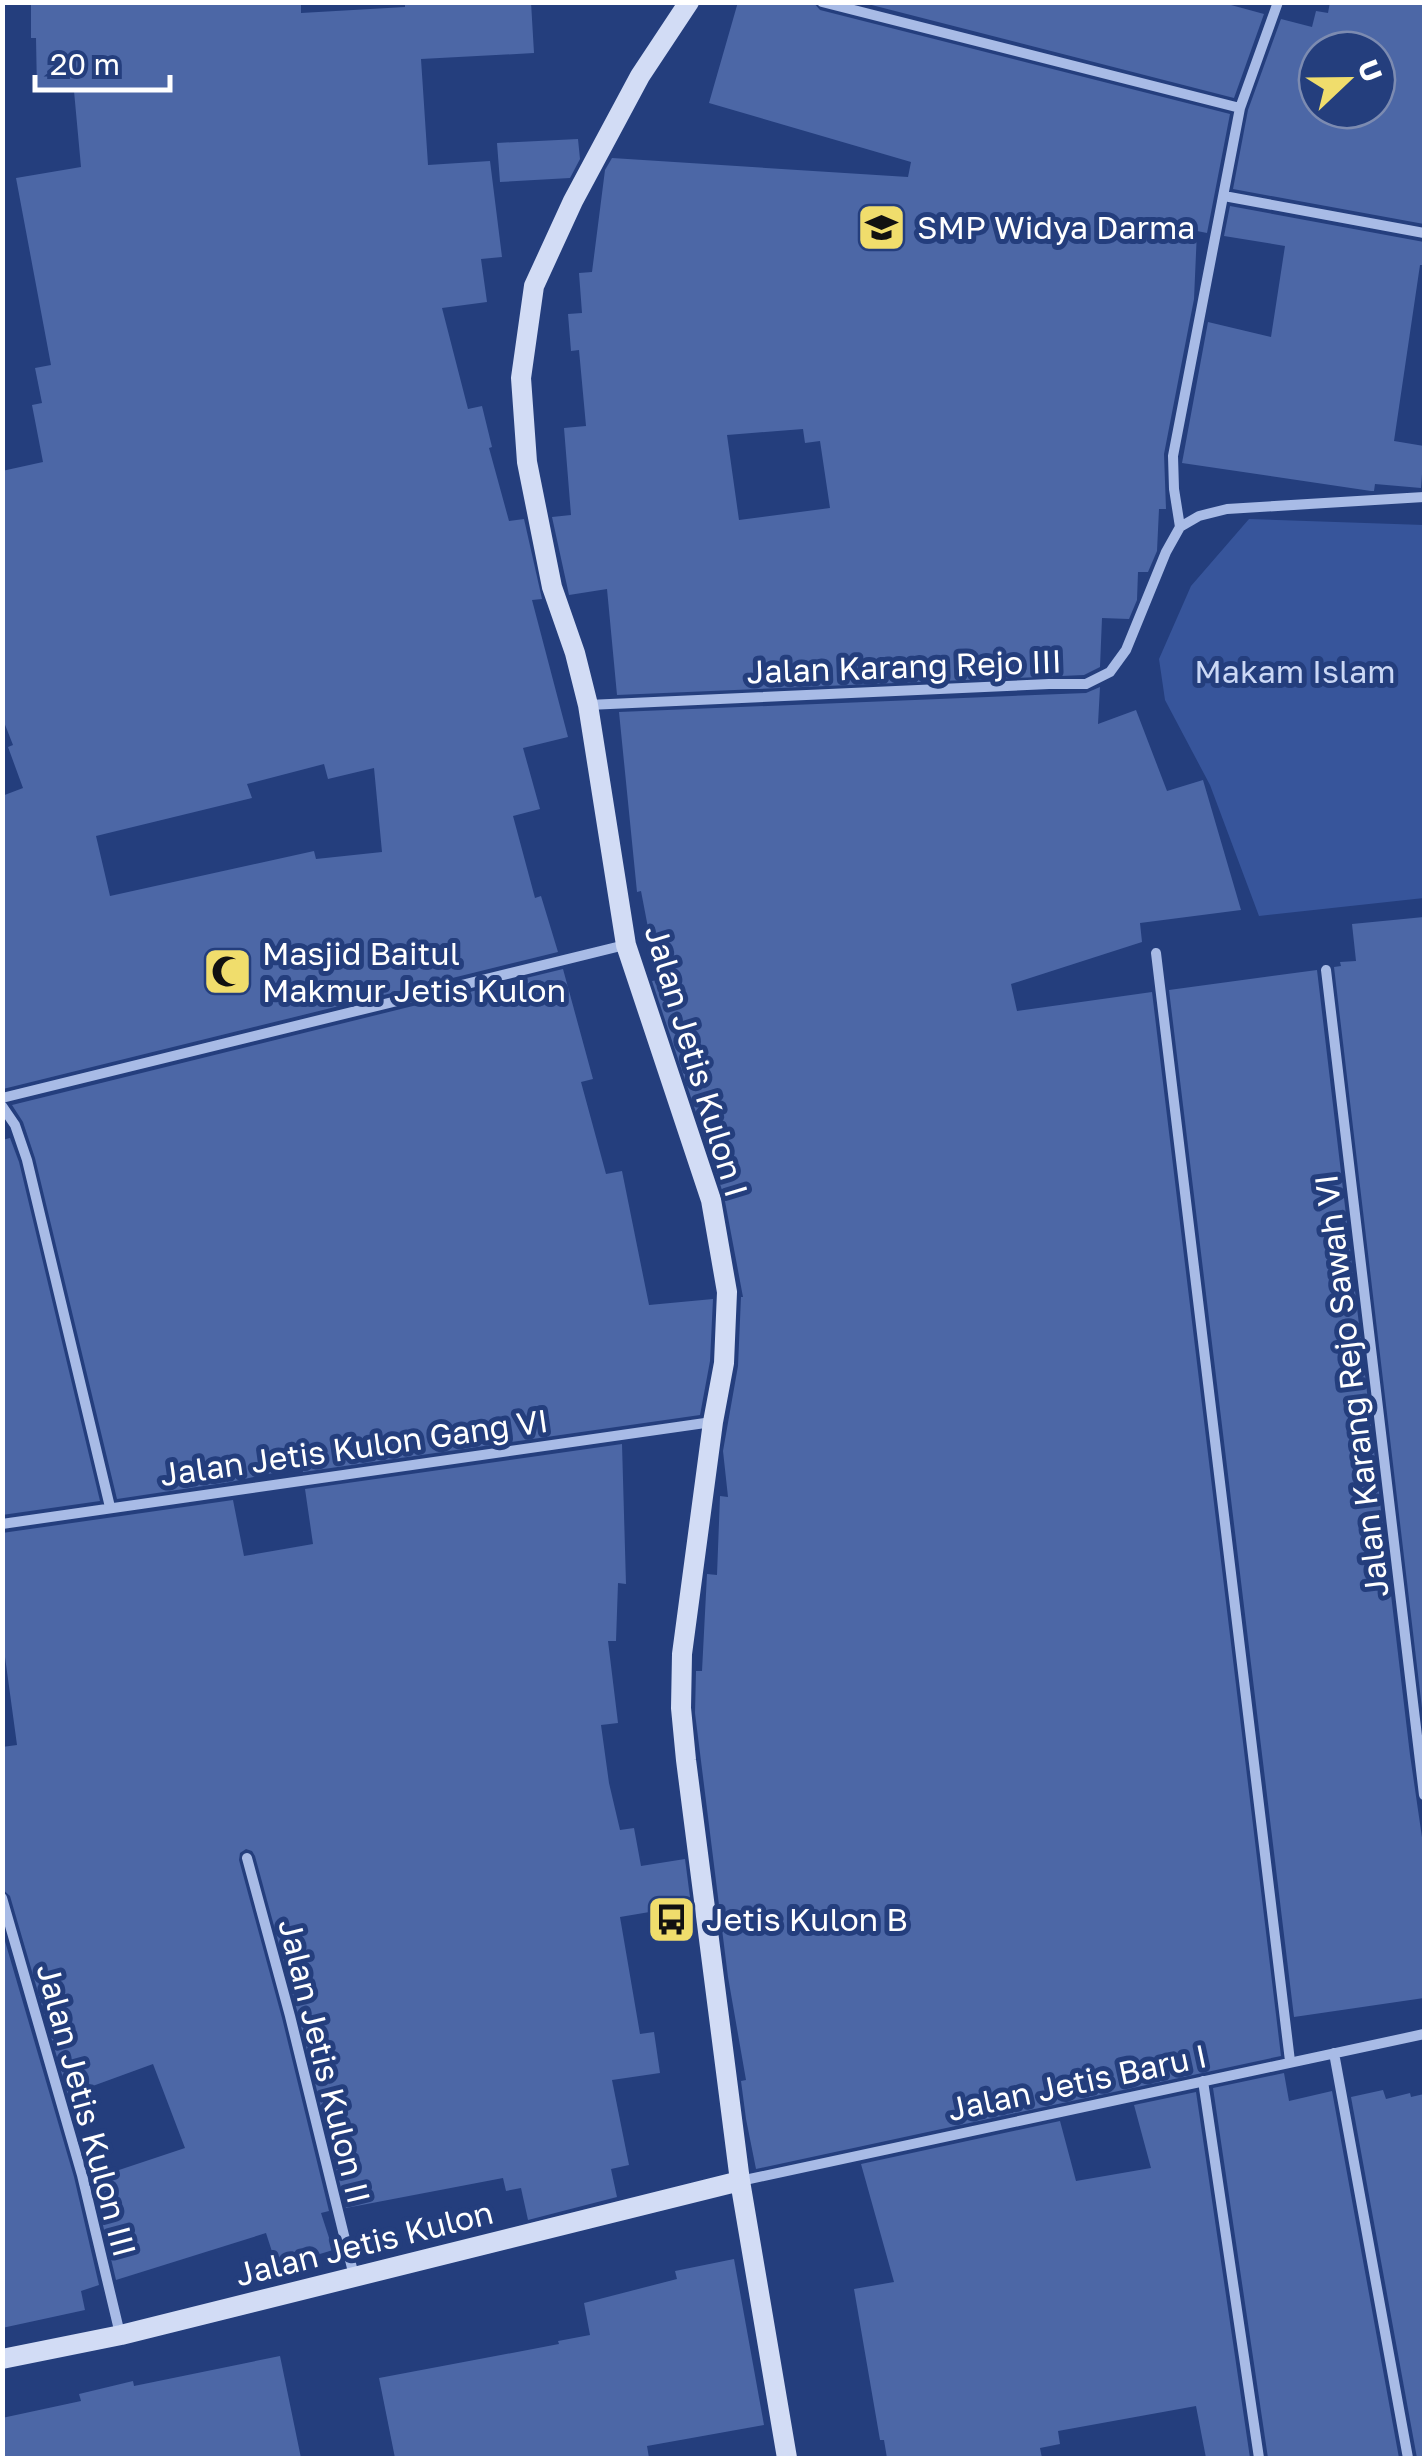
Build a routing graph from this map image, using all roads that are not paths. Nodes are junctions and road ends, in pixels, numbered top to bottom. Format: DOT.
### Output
graph roads {
  1 [pos="689,2"];
  2 [pos="822,2"];
  3 [pos="1278,2"];
  4 [pos="1240,108"];
  5 [pos="1224,196"];
  6 [pos="1424,233"];
  7 [pos="1424,497"];
  8 [pos="1180,527"];
  9 [pos="588,705"];
  10 [pos="626,945"];
  11 [pos="1156,952"];
  12 [pos="1326,970"];
  13 [pos="2,1098"];
  14 [pos="2,1106"];
  15 [pos="714,1422"];
  16 [pos="110,1507"];
  17 [pos="2,1524"];
  18 [pos="1424,1796"];
  19 [pos="247,1858"];
  20 [pos="2,1898"];
  21 [pos="1424,2034"];
  22 [pos="1334,2052"];
  23 [pos="1290,2062"];
  24 [pos="1203,2080"];
  25 [pos="740,2181"];
  26 [pos="354,2276"];
  27 [pos="120,2335"];
  28 [pos="2,2359"];
  29 [pos="787,2458"];
  30 [pos="1260,2458"];
  31 [pos="1408,2458"];
  1 -- 9 [label="street, Jalan Jetis Kulon I"];
  2 -- 4 [label="street"];
  3 -- 4 [label="street"];
  4 -- 5 [label="street"];
  5 -- 6 [label="street"];
  5 -- 8 [label="street"];
  7 -- 8 [label="street"];
  8 -- 9 [label="street, Jalan Karang Rejo III"];
  9 -- 10 [label="street, Jalan Jetis Kulon I"];
  10 -- 13 [label="street"];
  10 -- 15 [label="street, Jalan Jetis Kulon I"];
  11 -- 23 [label="street"];
  12 -- 18 [label="street, Jalan Karang Rejo Sawah VI"];
  14 -- 16 [label="street"];
  15 -- 16 [label="street, Jalan Jetis Kulon Gang VI"];
  15 -- 25 [label="street, Jalan Jetis Kulon I"];
  16 -- 17 [label="street, Jalan Jetis Kulon Gang VI"];
  19 -- 26 [label="street, Jalan Jetis Kulon II"];
  20 -- 27 [label="street, Jalan Jetis Kulon III"];
  21 -- 22 [label="street, Jalan Jetis Baru I"];
  22 -- 23 [label="street, Jalan Jetis Baru I"];
  22 -- 31 [label="street"];
  23 -- 24 [label="street, Jalan Jetis Baru I"];
  24 -- 25 [label="street, Jalan Jetis Baru I"];
  24 -- 30 [label="street"];
  25 -- 26 [label="street, Jalan Jetis Kulon"];
  25 -- 29 [label="street, Jalan Jetis Kulon I"];
  26 -- 27 [label="street, Jalan Jetis Kulon"];
  27 -- 28 [label="street, Jalan Jetis Kulon"];
}
